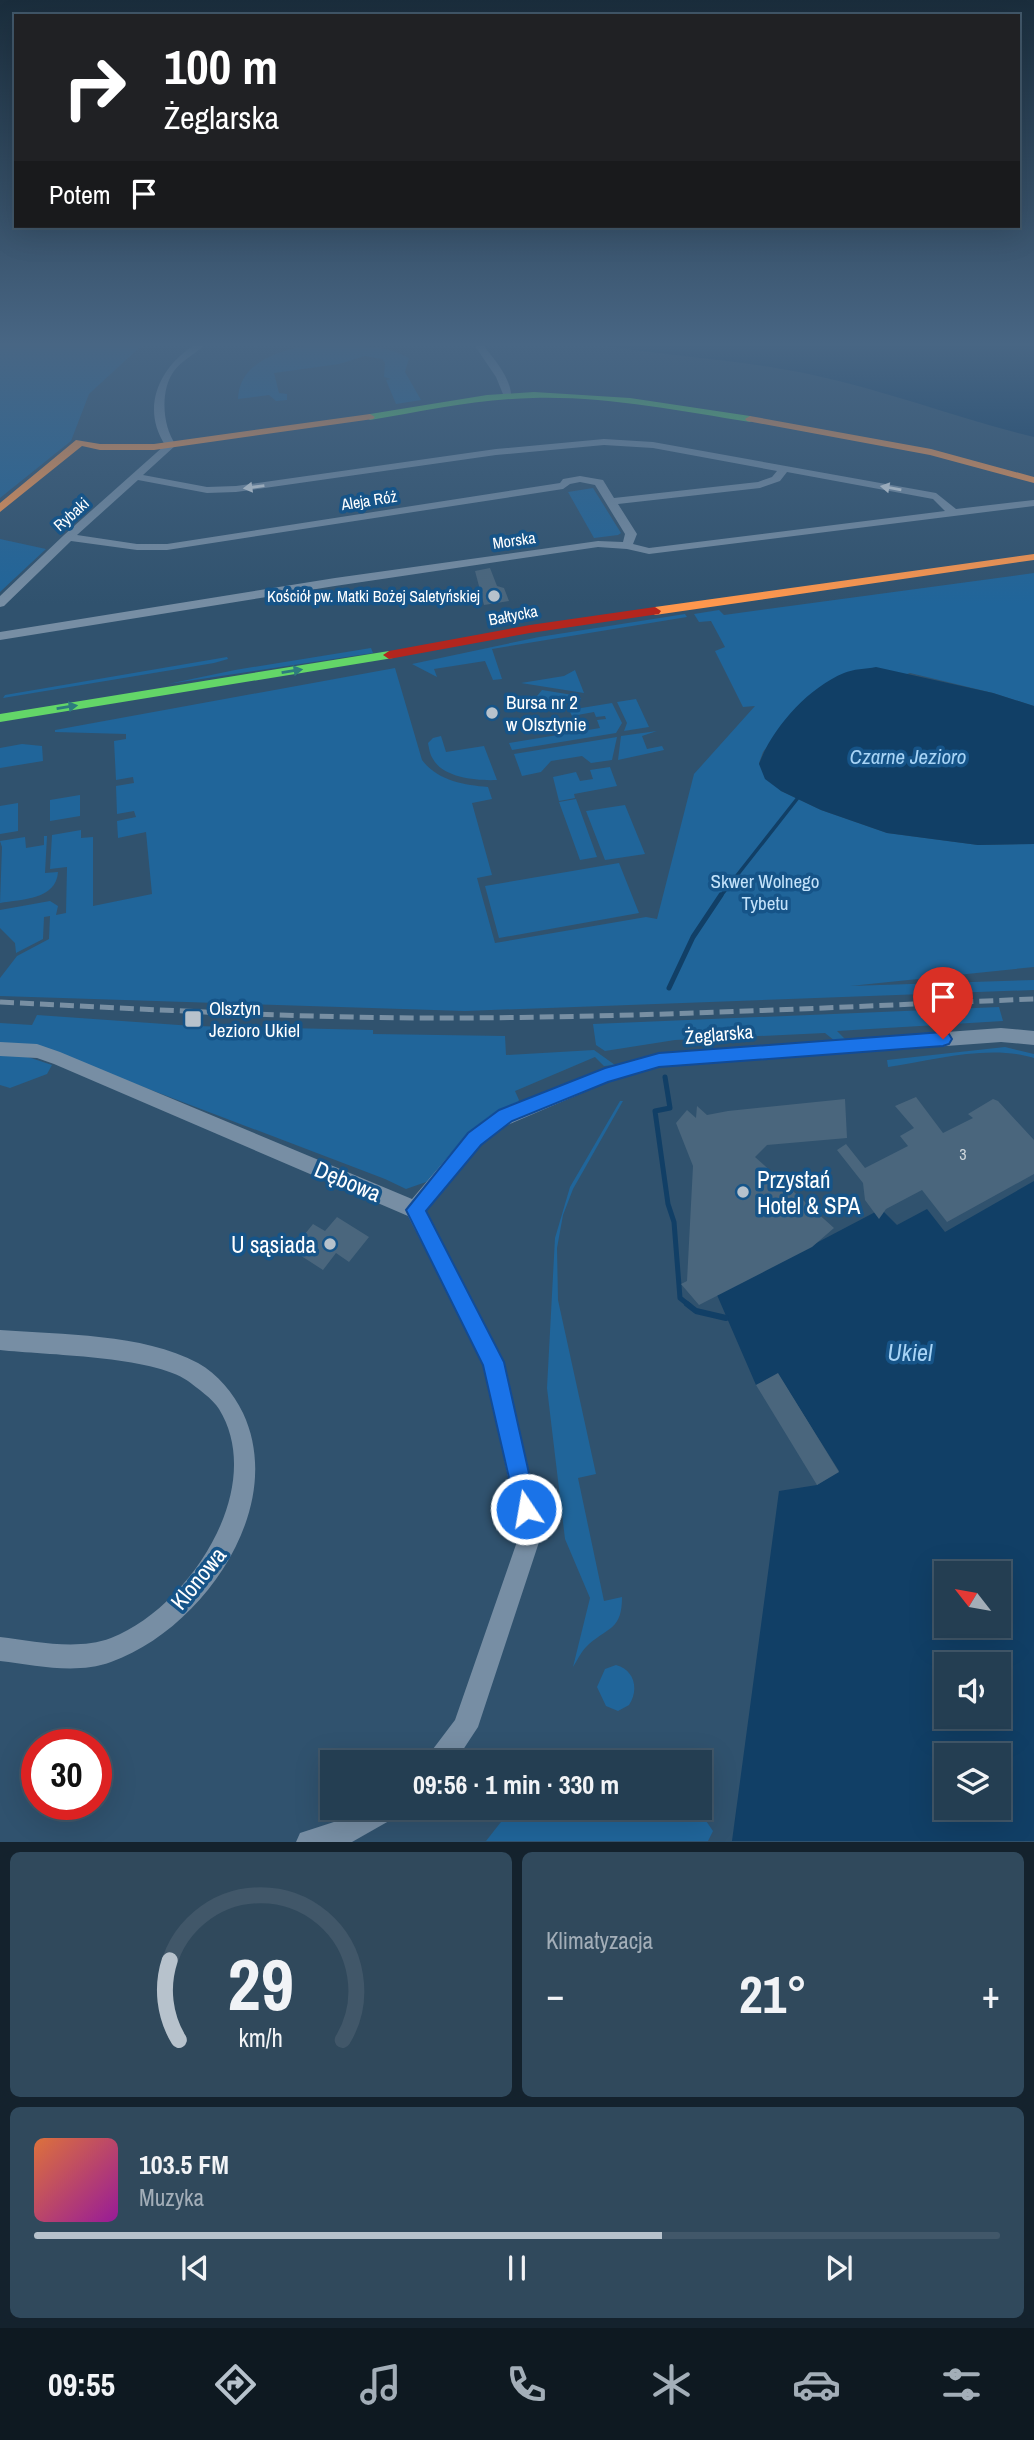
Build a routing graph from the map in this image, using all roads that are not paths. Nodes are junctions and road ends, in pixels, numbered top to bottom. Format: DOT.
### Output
graph roads {
  1 [pos="164,432"];
  2 [pos="257,432"];
  3 [pos="826,432"];
  4 [pos="171,444"];
  5 [pos="785,468"];
  6 [pos="136,477"];
  7 [pos="1034,480"];
  8 [pos="611,502"];
  9 [pos="1034,503"];
  10 [pos="0,509"];
  11 [pos="952,512"];
  12 [pos="68,537"];
  13 [pos="627,546"];
  14 [pos="1034,547"];
  15 [pos="1034,557"];
  16 [pos="0,603"];
  17 [pos="0,636"];
  18 [pos="0,703"];
  19 [pos="0,718"];
  20 [pos="1034,1038"];
  21 [pos="0,1049"];
  22 [pos="415,1210"];
  23 [pos="0,1340"];
  24 [pos="0,1649"];
  25 [pos="448,1750"];
  26 [pos="369,1820"];
  27 [pos="309,1842"];
  1 -- 4 [label="street"];
  2 -- 4 [label="main road"];
  3 -- 7 [label="main road"];
  4 -- 6 [label="street, Rybaki"];
  4 -- 10 [label="main road"];
  5 -- 6 [label="street, one-way"];
  5 -- 8 [label="street"];
  11 -- 5 [label="street, one-way"];
  6 -- 12 [label="street, Rybaki"];
  8 -- 12 [label="street, Aleja Róż"];
  8 -- 13 [label="street, Aleja Róż"];
  9 -- 11 [label="street, Morska"];
  11 -- 13 [label="street, Morska"];
  12 -- 16 [label="street, Rybaki"];
  13 -- 17 [label="street, Morska"];
  14 -- 18 [label="main road, Bałtycka"];
  19 -- 15 [label="main road, Bałtycka, one-way"];
  20 -- 22 [label="street, Żeglarska"];
  21 -- 22 [label="street, Dębowa"];
  22 -- 25 [label="street"];
  23 -- 24 [label="street, Klonowa"];
  26 -- 27 [label="street"];
}
